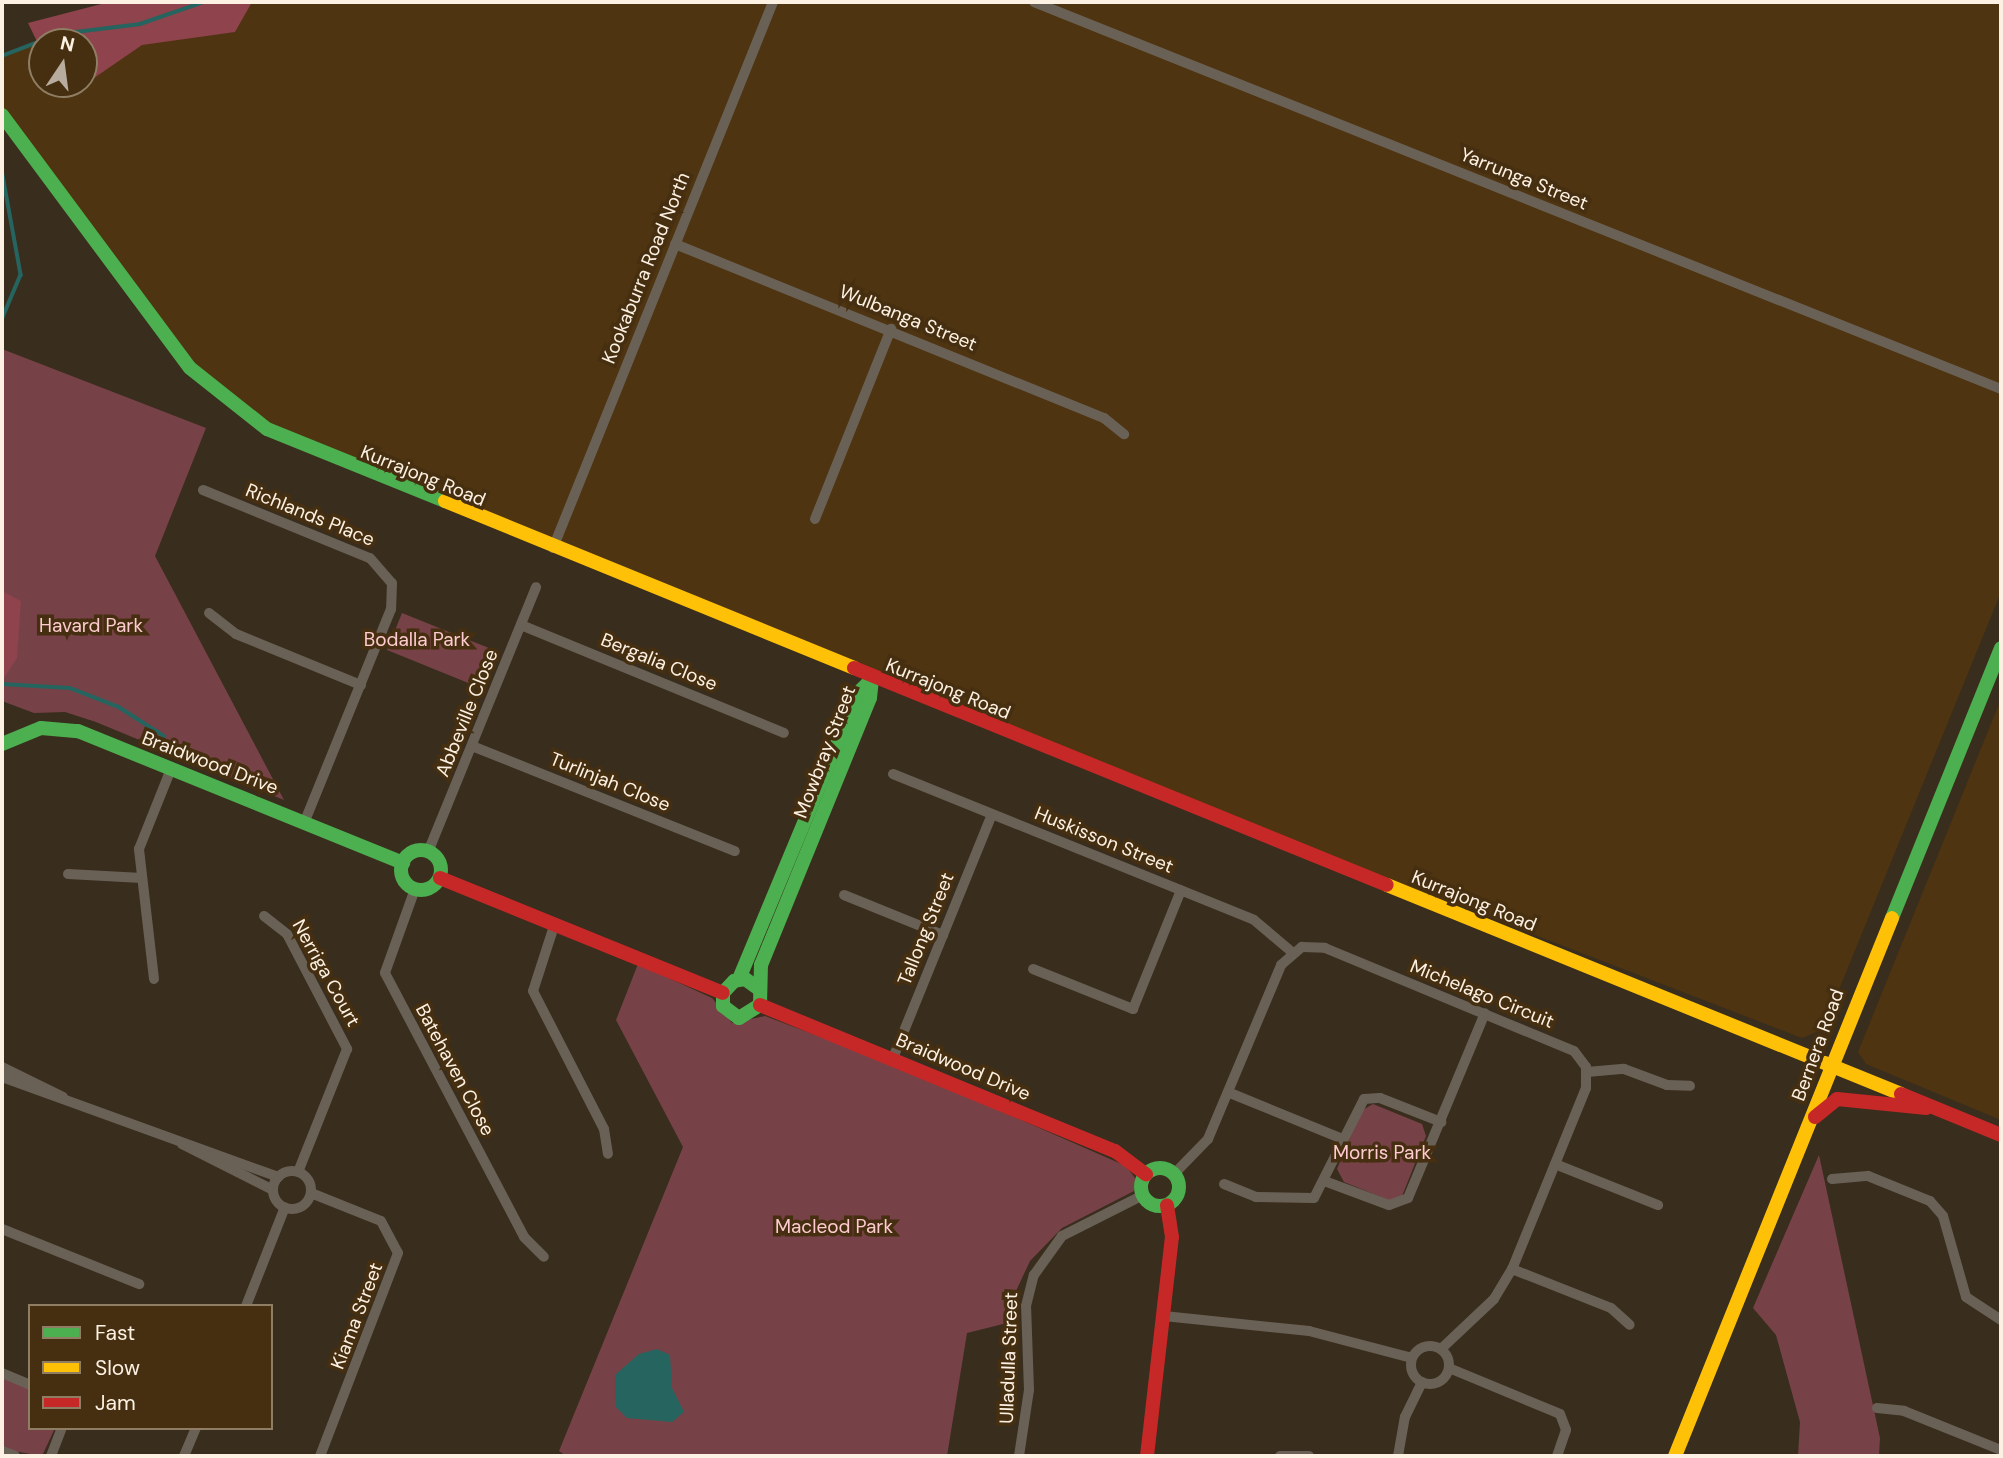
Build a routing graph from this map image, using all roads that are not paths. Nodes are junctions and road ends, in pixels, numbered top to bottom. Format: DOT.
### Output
graph roads {
  1 [pos="773,2"];
  2 [pos="1034,2"];
  3 [pos="2,115"];
  4 [pos="675,244"];
  5 [pos="891,330"];
  6 [pos="2001,389"];
  7 [pos="1124,434"];
  8 [pos="203,490"];
  9 [pos="815,519"];
  10 [pos="553,548"];
  11 [pos="537,587"];
  12 [pos="209,613"];
  13 [pos="521,625"];
  14 [pos="2001,648"];
  15 [pos="872,679"];
  16 [pos="361,685"];
  17 [pos="784,733"];
  18 [pos="2,744"];
  19 [pos="472,746"];
  20 [pos="171,769"];
  21 [pos="893,774"];
  22 [pos="992,814"];
  23 [pos="305,821"];
  24 [pos="735,851"];
  25 [pos="428,852"];
  26 [pos="403,863"];
  27 [pos="68,874"];
  28 [pos="142,878"];
  29 [pos="440,878"];
  30 [pos="415,889"];
  31 [pos="1181,890"];
  32 [pos="844,895"];
  33 [pos="264,916"];
  34 [pos="555,923"];
  35 [pos="943,934"];
  36 [pos="1292,952"];
  37 [pos="1033,969"];
  38 [pos="153,979"];
  39 [pos="739,979"];
  40 [pos="759,989"];
  41 [pos="723,993"];
  42 [pos="760,1004"];
  43 [pos="1485,1013"];
  44 [pos="893,1058"];
  45 [pos="1829,1065"];
  46 [pos="2,1067"];
  47 [pos="1587,1072"];
  48 [pos="2,1077"];
  49 [pos="1690,1086"];
  50 [pos="1230,1093"];
  51 [pos="63,1097"];
  52 [pos="1937,1108"];
  53 [pos="1811,1120"];
  54 [pos="1441,1122"];
  55 [pos="2001,1135"];
  56 [pos="1343,1139"];
  57 [pos="182,1144"];
  58 [pos="608,1154"];
  59 [pos="1555,1164"];
  60 [pos="298,1172"];
  61 [pos="1146,1174"];
  62 [pos="1174,1174"];
  63 [pos="278,1177"];
  64 [pos="1832,1179"];
  65 [pos="1326,1182"];
  66 [pos="1224,1184"];
  67 [pos="273,1191"];
  68 [pos="311,1193"];
  69 [pos="1143,1195"];
  70 [pos="1167,1205"];
  71 [pos="1658,1205"];
  72 [pos="285,1208"];
  73 [pos="2,1229"];
  74 [pos="544,1257"];
  75 [pos="1512,1269"];
  76 [pos="139,1284"];
  77 [pos="247,1304"];
  78 [pos="1164,1316"];
  79 [pos="2001,1320"];
  80 [pos="1630,1325"];
  81 [pos="1441,1349"];
  82 [pos="1412,1358"];
  83 [pos="1448,1368"];
  84 [pos="2,1373"];
  85 [pos="1423,1382"];
  86 [pos="28,1384"];
  87 [pos="1877,1408"];
  88 [pos="61,1430"];
  89 [pos="195,1430"];
  90 [pos="2001,1450"];
  91 [pos="2,1451"];
  92 [pos="15,1456"];
  93 [pos="51,1456"];
  94 [pos="184,1456"];
  95 [pos="320,1456"];
  96 [pos="1019,1456"];
  97 [pos="1147,1456"];
  98 [pos="1280,1456"];
  99 [pos="1309,1456"];
  100 [pos="1398,1456"];
  101 [pos="1557,1456"];
  102 [pos="1675,1456"];
  1 -- 4 [label="street, Kookaburra Road North"];
  2 -- 6 [label="street, Yarrunga Street"];
  3 -- 10 [label="main road, Kurrajong Road"];
  4 -- 5 [label="street, Wulbanga Street"];
  4 -- 10 [label="street, Kookaburra Road North"];
  5 -- 7 [label="street, Wulbanga Street"];
  5 -- 9 [label="street"];
  8 -- 16 [label="street, Richlands Place"];
  10 -- 15 [label="main road, Kurrajong Road"];
  11 -- 13 [label="street, Abbeville Close"];
  12 -- 16 [label="street"];
  13 -- 17 [label="street, Bergalia Close"];
  13 -- 19 [label="street, Abbeville Close"];
  14 -- 45 [label="main road, Bernera Road"];
  15 -- 39 [label="main road, Mowbray Street"];
  15 -- 40 [label="main road, Mowbray Street"];
  15 -- 45 [label="main road, Kurrajong Road"];
  16 -- 23 [label="street, Richlands Place"];
  18 -- 20 [label="main road, Braidwood Drive"];
  19 -- 24 [label="street, Turlinjah Close"];
  19 -- 25 [label="street, Abbeville Close"];
  20 -- 23 [label="main road, Braidwood Drive"];
  20 -- 28 [label="street"];
  21 -- 22 [label="street, Huskisson Street"];
  22 -- 31 [label="street, Huskisson Street"];
  22 -- 35 [label="street, Tallong Street"];
  23 -- 26 [label="main road, Braidwood Drive"];
  25 -- 26 [label="main road"];
  25 -- 29 [label="main road"];
  26 -- 30 [label="main road"];
  27 -- 28 [label="street"];
  28 -- 38 [label="street"];
  29 -- 30 [label="main road"];
  29 -- 34 [label="main road"];
  30 -- 74 [label="street, Batehaven Close"];
  31 -- 36 [label="street, Huskisson Street"];
  31 -- 37 [label="street"];
  32 -- 35 [label="street"];
  33 -- 60 [label="street, Nerriga Court"];
  34 -- 41 [label="main road"];
  34 -- 58 [label="street"];
  35 -- 44 [label="street, Tallong Street"];
  36 -- 43 [label="street, Michelago Circuit"];
  36 -- 50 [label="street"];
  39 -- 40 [label="main road"];
  39 -- 41 [label="main road"];
  40 -- 42 [label="main road"];
  41 -- 42 [label="main road"];
  42 -- 44 [label="main road, Braidwood Drive"];
  43 -- 47 [label="street, Michelago Circuit"];
  43 -- 54 [label="street"];
  44 -- 61 [label="main road, Braidwood Drive"];
  45 -- 52 [label="main road, Kurrajong Road"];
  45 -- 53 [label="main road, Bernera Road"];
  46 -- 51 [label="street"];
  47 -- 49 [label="street"];
  47 -- 59 [label="street"];
  48 -- 51 [label="street"];
  50 -- 56 [label="street"];
  50 -- 62 [label="street"];
  51 -- 57 [label="street"];
  52 -- 53 [label="main road"];
  52 -- 55 [label="main road, Kurrajong Road"];
  53 -- 102 [label="main road, Bernera Road"];
  54 -- 56 [label="street"];
  54 -- 65 [label="street"];
  56 -- 65 [label="street"];
  57 -- 63 [label="street"];
  57 -- 67 [label="street"];
  59 -- 71 [label="street"];
  59 -- 75 [label="street"];
  60 -- 63 [label="street"];
  60 -- 68 [label="street"];
  61 -- 62 [label="main road"];
  61 -- 69 [label="main road"];
  62 -- 70 [label="main road"];
  63 -- 67 [label="street"];
  64 -- 79 [label="street"];
  65 -- 66 [label="street"];
  67 -- 72 [label="street"];
  68 -- 72 [label="street"];
  68 -- 95 [label="street, Kiama Street"];
  69 -- 70 [label="main road"];
  69 -- 96 [label="street, Ulladulla Street"];
  70 -- 78 [label="main road"];
  72 -- 77 [label="street"];
  73 -- 76 [label="street"];
  75 -- 80 [label="street"];
  75 -- 81 [label="street"];
  78 -- 82 [label="street"];
  78 -- 97 [label="main road"];
  81 -- 82 [label="street"];
  81 -- 83 [label="street"];
  82 -- 85 [label="street"];
  83 -- 85 [label="street"];
  83 -- 101 [label="street"];
  84 -- 86 [label="street"];
  85 -- 100 [label="street"];
  87 -- 90 [label="street"];
  88 -- 93 [label="street"];
  89 -- 94 [label="street"];
  91 -- 92 [label="street"];
  98 -- 99 [label="street"];
}
